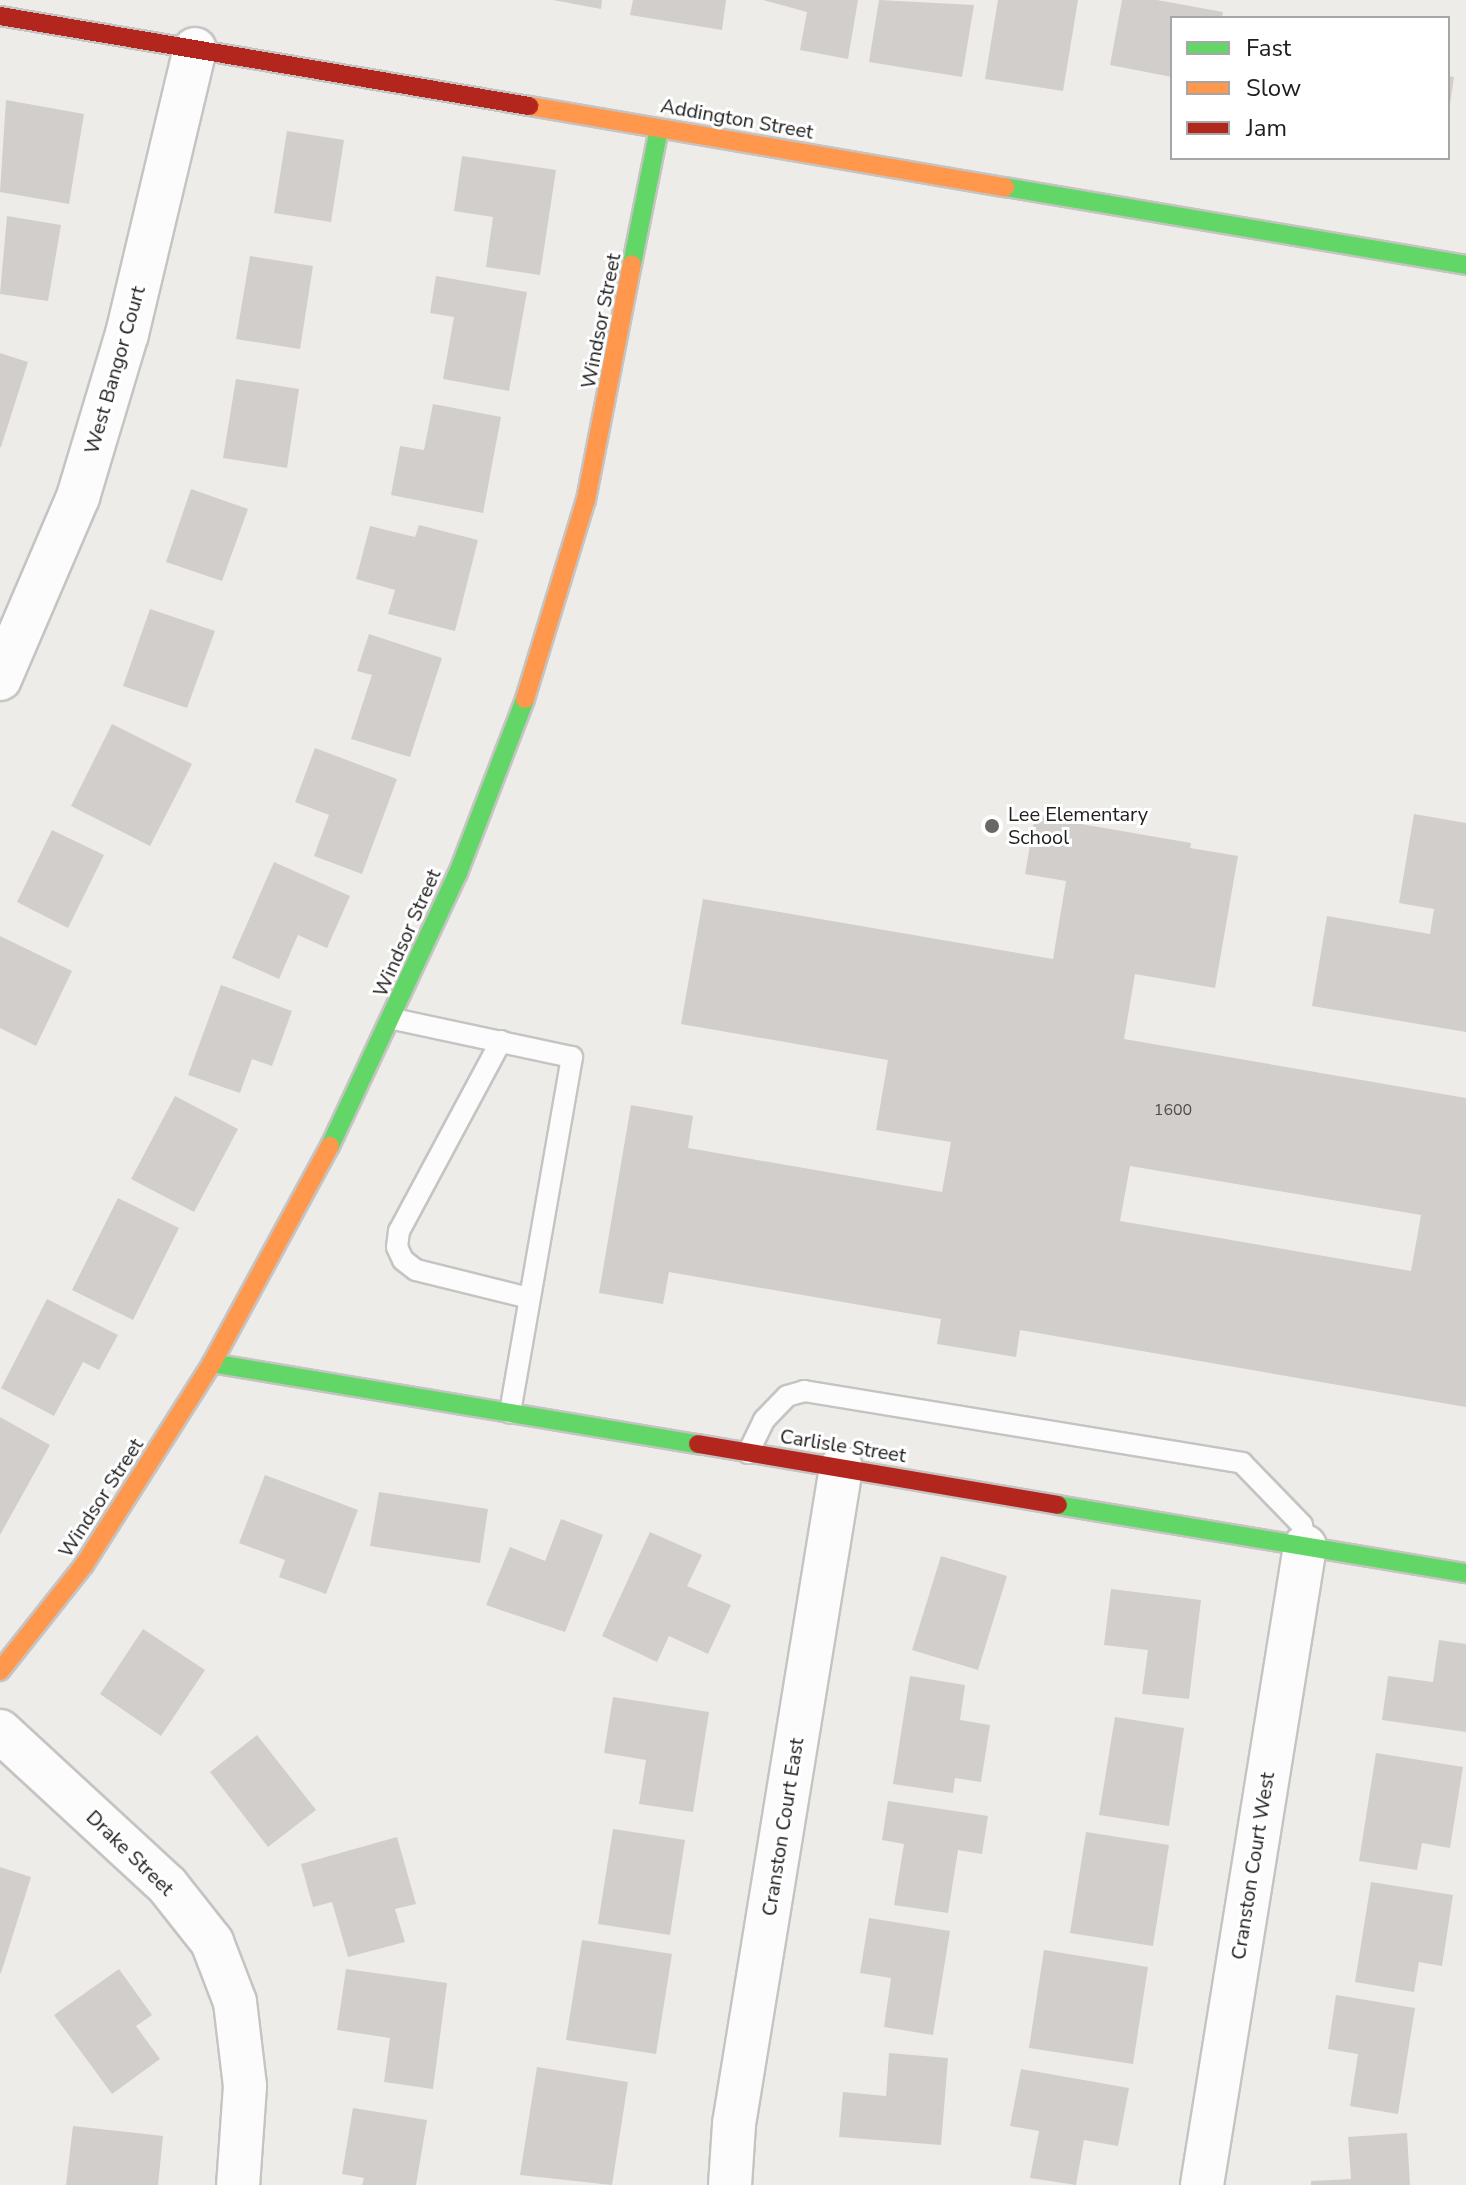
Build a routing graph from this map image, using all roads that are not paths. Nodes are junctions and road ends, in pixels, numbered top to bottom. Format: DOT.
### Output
graph roads {
  1 [pos="0,16"];
  2 [pos="195,49"];
  3 [pos="659,129"];
  4 [pos="1466,265"];
  5 [pos="0,679"];
  6 [pos="394,1019"];
  7 [pos="501,1041"];
  8 [pos="529,1298"];
  9 [pos="212,1363"];
  10 [pos="510,1413"];
  11 [pos="748,1453"];
  12 [pos="841,1468"];
  13 [pos="1305,1546"];
  14 [pos="1466,1573"];
  15 [pos="0,1671"];
  16 [pos="0,1731"];
  17 [pos="238,2185"];
  18 [pos="730,2185"];
  19 [pos="1202,2185"];
  1 -- 2 [label="street, Addington Street"];
  2 -- 3 [label="street, Addington Street"];
  2 -- 5 [label="street, West Bangor Court"];
  3 -- 4 [label="street, Addington Street"];
  3 -- 6 [label="street, Windsor Street"];
  6 -- 7 [label="lane"];
  6 -- 9 [label="street, Windsor Street"];
  7 -- 8 [label="lane"];
  7 -- 8 [label="lane"];
  8 -- 10 [label="lane"];
  9 -- 10 [label="street, Carlisle Street"];
  9 -- 15 [label="street, Windsor Street"];
  10 -- 11 [label="street, Carlisle Street"];
  11 -- 12 [label="street, Carlisle Street"];
  11 -- 13 [label="lane"];
  12 -- 13 [label="street, Carlisle Street"];
  12 -- 18 [label="street, Cranston Court East"];
  13 -- 14 [label="street, Carlisle Street"];
  13 -- 19 [label="street, Cranston Court West"];
  16 -- 17 [label="street, Drake Street"];
}
